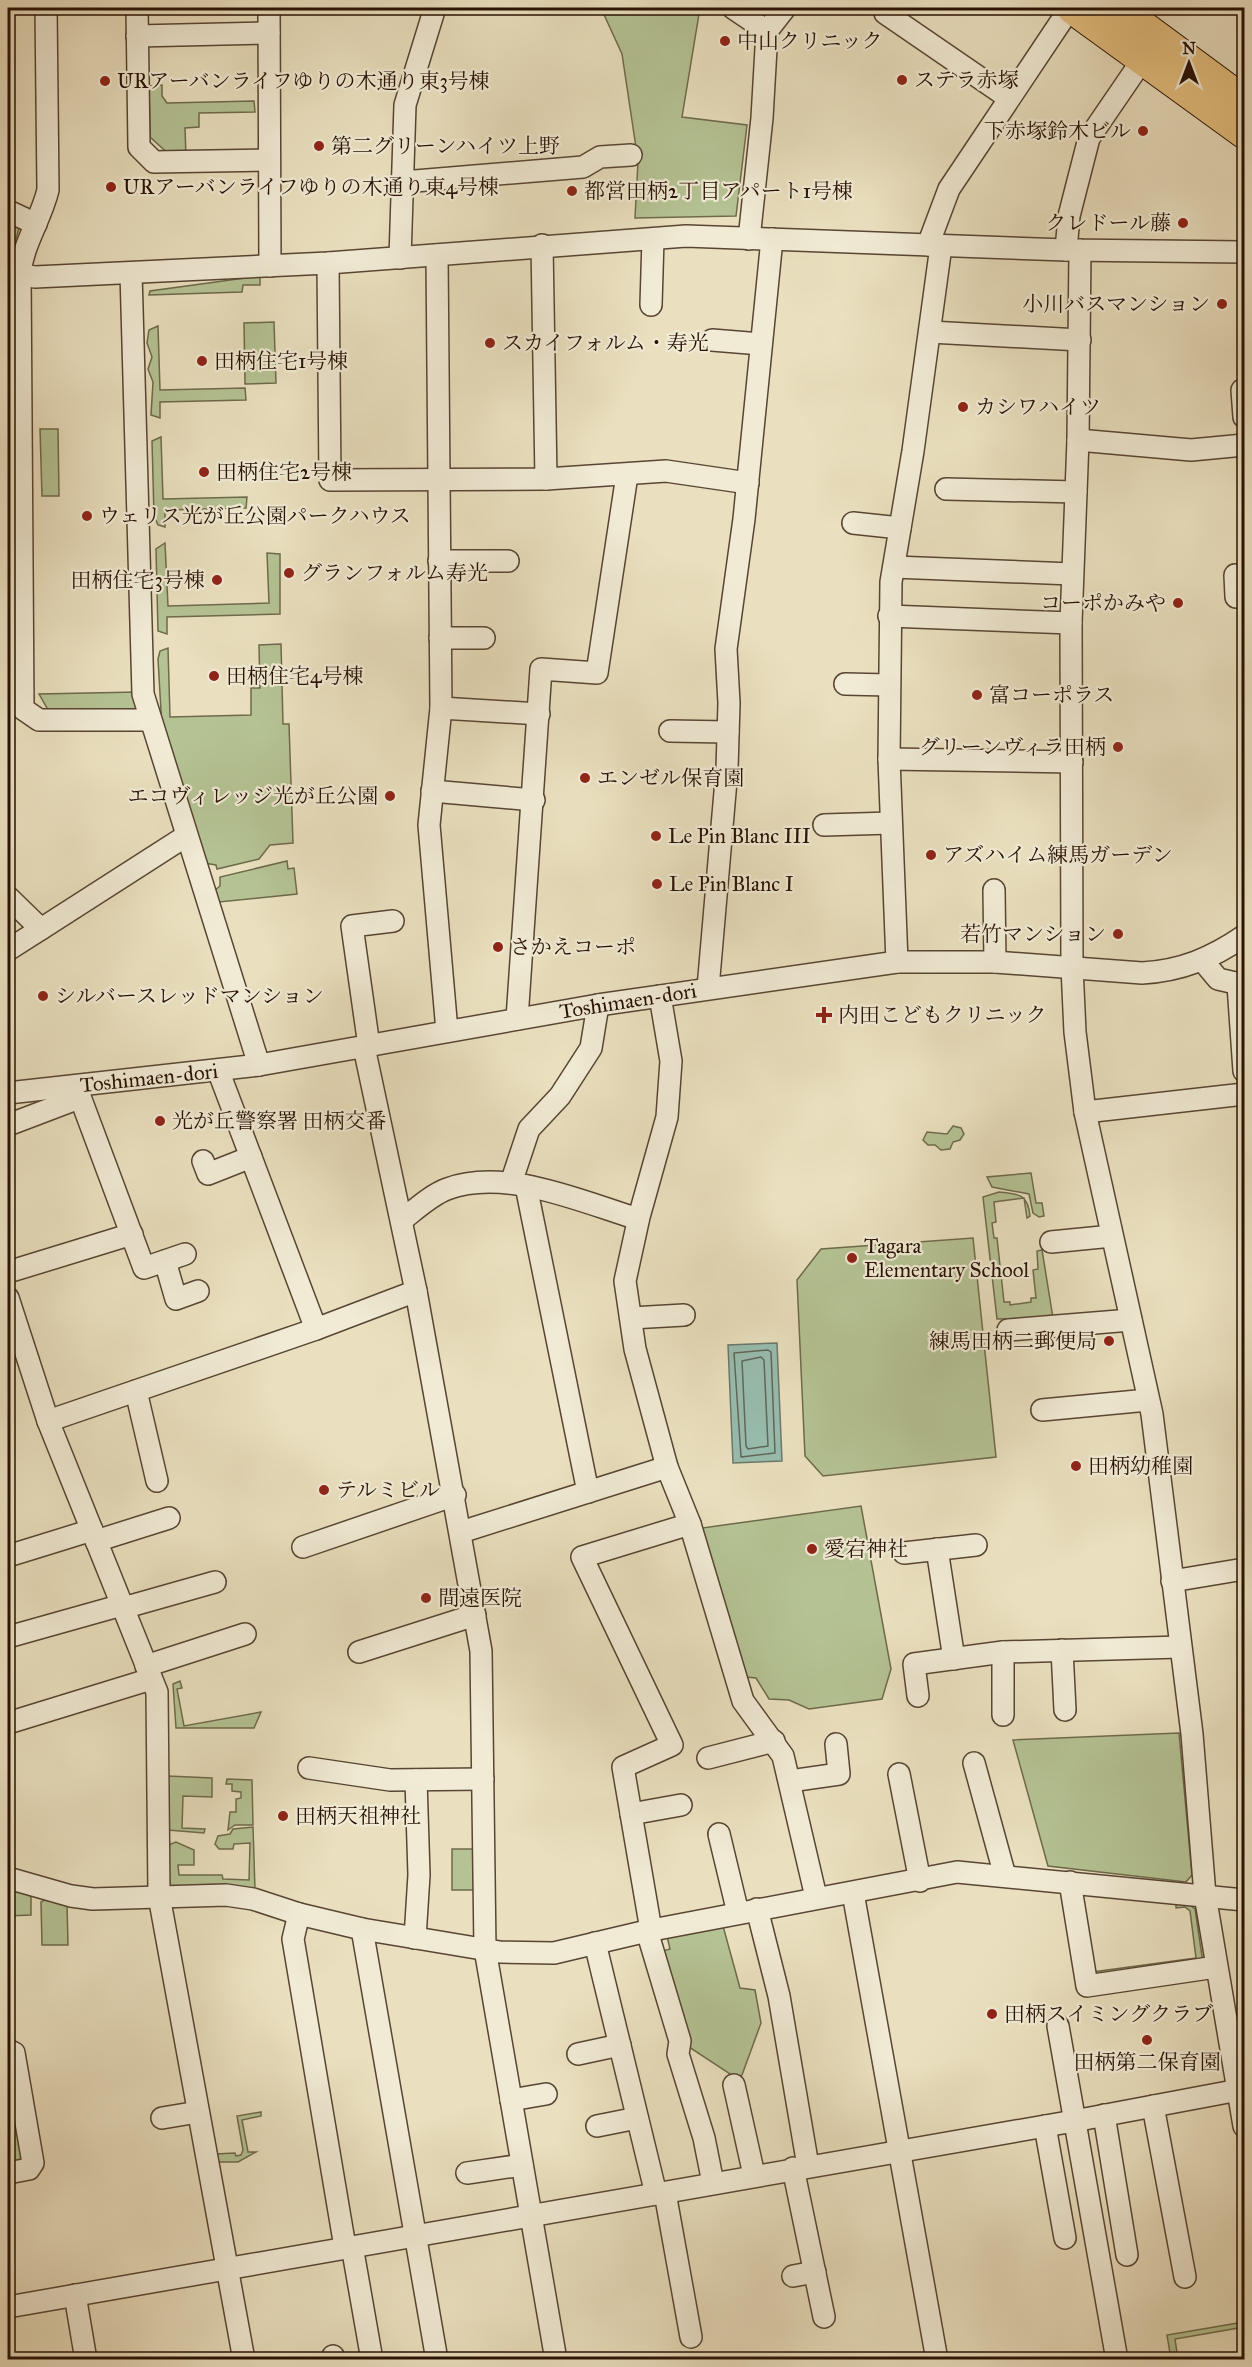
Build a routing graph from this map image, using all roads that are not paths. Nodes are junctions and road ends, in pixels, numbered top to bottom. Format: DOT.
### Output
graph roads {
  1 [pos="46,8"];
  2 [pos="137,8"];
  3 [pos="269,8"];
  4 [pos="432,8"];
  5 [pos="733,8"];
  6 [pos="785,8"];
  7 [pos="1071,8"];
  8 [pos="1117,8"];
  9 [pos="885,13"];
  10 [pos="767,32"];
  11 [pos="269,33"];
  12 [pos="137,36"];
  13 [pos="1143,59"];
  14 [pos="1009,98"];
  15 [pos="1245,102"];
  16 [pos="1245,132"];
  17 [pos="632,155"];
  18 [pos="269,160"];
  19 [pos="403,182"];
  20 [pos="8,211"];
  21 [pos="36,224"];
  22 [pos="749,238"];
  23 [pos="653,239"];
  24 [pos="772,239"];
  25 [pos="542,245"];
  26 [pos="934,246"];
  27 [pos="1073,250"];
  28 [pos="1245,252"];
  29 [pos="437,255"];
  30 [pos="400,258"];
  31 [pos="328,263"];
  32 [pos="270,266"];
  33 [pos="14,273"];
  34 [pos="131,273"];
  35 [pos="651,305"];
  36 [pos="930,332"];
  37 [pos="712,340"];
  38 [pos="1080,340"];
  39 [pos="761,344"];
  40 [pos="1242,390"];
  41 [pos="1245,417"];
  42 [pos="1078,440"];
  43 [pos="1245,445"];
  44 [pos="627,475"];
  45 [pos="439,479"];
  46 [pos="546,479"];
  47 [pos="748,483"];
  48 [pos="946,489"];
  49 [pos="1076,492"];
  50 [pos="853,523"];
  51 [pos="900,528"];
  52 [pos="439,561"];
  53 [pos="508,561"];
  54 [pos="894,567"];
  55 [pos="1072,574"];
  56 [pos="1235,575"];
  57 [pos="1245,597"];
  58 [pos="890,616"];
  59 [pos="1071,623"];
  60 [pos="440,638"];
  61 [pos="483,638"];
  62 [pos="845,684"];
  63 [pos="889,685"];
  64 [pos="15,706"];
  65 [pos="441,708"];
  66 [pos="539,714"];
  67 [pos="149,720"];
  68 [pos="670,731"];
  69 [pos="728,732"];
  70 [pos="889,759"];
  71 [pos="1072,762"];
  72 [pos="432,791"];
  73 [pos="534,800"];
  74 [pos="891,823"];
  75 [pos="824,825"];
  76 [pos="186,836"];
  77 [pos="994,890"];
  78 [pos="8,897"];
  79 [pos="393,921"];
  80 [pos="41,929"];
  81 [pos="1245,936"];
  82 [pos="8,950"];
  83 [pos="1203,961"];
  84 [pos="897,962"];
  85 [pos="995,962"];
  86 [pos="1072,967"];
  87 [pos="1241,985"];
  88 [pos="708,988"];
  89 [pos="660,996"];
  90 [pos="598,1005"];
  91 [pos="517,1019"];
  92 [pos="447,1031"];
  93 [pos="366,1047"];
  94 [pos="259,1065"];
  95 [pos="218,1070"];
  96 [pos="1245,1071"];
  97 [pos="78,1092"];
  98 [pos="8,1093"];
  99 [pos="1245,1094"];
  100 [pos="1085,1112"];
  101 [pos="8,1125"];
  102 [pos="250,1157"];
  103 [pos="203,1161"];
  104 [pos="519,1185"];
  105 [pos="638,1219"];
  106 [pos="402,1220"];
  107 [pos="132,1234"];
  108 [pos="1112,1236"];
  109 [pos="1051,1242"];
  110 [pos="8,1272"];
  111 [pos="416,1291"];
  112 [pos="198,1292"];
  113 [pos="8,1298"];
  114 [pos="684,1315"];
  115 [pos="631,1318"];
  116 [pos="1131,1320"];
  117 [pos="12,1326"];
  118 [pos="316,1329"];
  119 [pos="1008,1330"];
  120 [pos="136,1391"];
  121 [pos="1148,1400"];
  122 [pos="1042,1410"];
  123 [pos="48,1421"];
  124 [pos="667,1467"];
  125 [pos="157,1481"];
  126 [pos="588,1492"];
  127 [pos="455,1495"];
  128 [pos="169,1518"];
  129 [pos="690,1524"];
  130 [pos="461,1532"];
  131 [pos="94,1535"];
  132 [pos="976,1545"];
  133 [pos="303,1547"];
  134 [pos="938,1549"];
  135 [pos="904,1553"];
  136 [pos="8,1556"];
  137 [pos="1245,1569"];
  138 [pos="1172,1581"];
  139 [pos="215,1582"];
  140 [pos="122,1606"];
  141 [pos="475,1615"];
  142 [pos="245,1634"];
  143 [pos="8,1637"];
  144 [pos="1180,1647"];
  145 [pos="1062,1650"];
  146 [pos="359,1652"];
  147 [pos="1003,1653"];
  148 [pos="954,1659"];
  149 [pos="149,1672"];
  150 [pos="918,1696"];
  151 [pos="1065,1710"];
  152 [pos="1003,1715"];
  153 [pos="8,1723"];
  154 [pos="774,1741"];
  155 [pos="836,1744"];
  156 [pos="708,1758"];
  157 [pos="974,1763"];
  158 [pos="309,1768"];
  159 [pos="899,1774"];
  160 [pos="483,1779"];
  161 [pos="416,1780"];
  162 [pos="789,1781"];
  163 [pos="681,1805"];
  164 [pos="631,1814"];
  165 [pos="719,1834"];
  166 [pos="1005,1876"];
  167 [pos="8,1878"];
  168 [pos="920,1881"];
  169 [pos="1070,1882"];
  170 [pos="853,1893"];
  171 [pos="1205,1895"];
  172 [pos="159,1896"];
  173 [pos="816,1897"];
  174 [pos="1245,1900"];
  175 [pos="748,1911"];
  176 [pos="299,1914"];
  177 [pos="362,1929"];
  178 [pos="649,1930"];
  179 [pos="415,1938"];
  180 [pos="595,1943"];
  181 [pos="485,1949"];
  182 [pos="1216,1967"];
  183 [pos="1058,2025"];
  184 [pos="620,2046"];
  185 [pos="8,2050"];
  186 [pos="578,2054"];
  187 [pos="734,2085"];
  188 [pos="1241,2089"];
  189 [pos="546,2094"];
  190 [pos="511,2100"];
  191 [pos="1153,2106"];
  192 [pos="198,2112"];
  193 [pos="1104,2115"];
  194 [pos="162,2118"];
  195 [pos="637,2118"];
  196 [pos="1074,2121"];
  197 [pos="597,2126"];
  198 [pos="1045,2126"];
  199 [pos="1245,2126"];
  200 [pos="898,2150"];
  201 [pos="522,2165"];
  202 [pos="801,2167"];
  203 [pos="8,2173"];
  204 [pos="467,2173"];
  205 [pos="754,2175"];
  206 [pos="713,2183"];
  207 [pos="661,2193"];
  208 [pos="531,2215"];
  209 [pos="416,2236"];
  210 [pos="1065,2238"];
  211 [pos="348,2247"];
  212 [pos="1127,2255"];
  213 [pos="227,2269"];
  214 [pos="815,2272"];
  215 [pos="793,2276"];
  216 [pos="1185,2277"];
  217 [pos="75,2295"];
  218 [pos="8,2307"];
  219 [pos="824,2317"];
  220 [pos="691,2337"];
  221 [pos="86,2360"];
  222 [pos="244,2360"];
  223 [pos="372,2360"];
  224 [pos="437,2360"];
  225 [pos="556,2360"];
  226 [pos="937,2360"];
  227 [pos="1118,2360"];
  1 -- 21 [label="street"];
  2 -- 12 [label="street"];
  3 -- 11 [label="street"];
  4 -- 19 [label="street"];
  5 -- 10 [label="street"];
  6 -- 10 [label="street"];
  7 -- 13 [label="highway"];
  7 -- 14 [label="street"];
  8 -- 15 [label="highway"];
  9 -- 14 [label="street"];
  10 -- 22 [label="street"];
  11 -- 12 [label="street"];
  11 -- 18 [label="street"];
  12 -- 18 [label="street"];
  13 -- 16 [label="highway"];
  13 -- 27 [label="street"];
  14 -- 26 [label="street"];
  17 -- 19 [label="street"];
  18 -- 32 [label="street"];
  19 -- 30 [label="street"];
  20 -- 21 [label="street"];
  21 -- 33 [label="street"];
  22 -- 23 [label="street"];
  22 -- 24 [label="street"];
  23 -- 25 [label="street"];
  23 -- 35 [label="street"];
  24 -- 26 [label="street"];
  24 -- 39 [label="street"];
  25 -- 29 [label="street"];
  25 -- 46 [label="street"];
  26 -- 27 [label="street"];
  26 -- 36 [label="street"];
  27 -- 28 [label="street"];
  27 -- 38 [label="street"];
  29 -- 30 [label="street"];
  29 -- 45 [label="street"];
  30 -- 31 [label="street"];
  31 -- 32 [label="street"];
  31 -- 45 [label="street"];
  32 -- 34 [label="street"];
  33 -- 34 [label="street"];
  33 -- 64 [label="street"];
  34 -- 67 [label="street"];
  36 -- 38 [label="street"];
  36 -- 51 [label="street"];
  37 -- 39 [label="street"];
  38 -- 42 [label="street"];
  39 -- 47 [label="street"];
  40 -- 41 [label="street"];
  42 -- 43 [label="street"];
  42 -- 49 [label="street"];
  44 -- 46 [label="street"];
  44 -- 47 [label="street"];
  44 -- 66 [label="street"];
  45 -- 46 [label="street"];
  45 -- 52 [label="street"];
  47 -- 69 [label="street"];
  48 -- 49 [label="street"];
  49 -- 55 [label="street"];
  50 -- 51 [label="street"];
  51 -- 54 [label="street"];
  52 -- 53 [label="street"];
  52 -- 60 [label="street"];
  54 -- 55 [label="street"];
  54 -- 58 [label="street"];
  55 -- 59 [label="street"];
  56 -- 57 [label="street"];
  58 -- 59 [label="street"];
  58 -- 63 [label="street"];
  59 -- 71 [label="street"];
  60 -- 61 [label="street"];
  60 -- 65 [label="street"];
  62 -- 63 [label="street"];
  63 -- 70 [label="street"];
  64 -- 67 [label="street"];
  65 -- 66 [label="street"];
  65 -- 72 [label="street"];
  66 -- 73 [label="street"];
  67 -- 76 [label="street"];
  68 -- 69 [label="street"];
  69 -- 88 [label="street"];
  70 -- 71 [label="street"];
  70 -- 74 [label="street"];
  71 -- 86 [label="street"];
  72 -- 73 [label="street"];
  72 -- 92 [label="street"];
  73 -- 91 [label="street"];
  74 -- 75 [label="street"];
  74 -- 84 [label="street"];
  76 -- 80 [label="street"];
  76 -- 94 [label="street"];
  77 -- 85 [label="street"];
  78 -- 80 [label="street"];
  79 -- 93 [label="street"];
  80 -- 82 [label="street"];
  81 -- 83 [label="street, Toshimaen-dori"];
  83 -- 86 [label="street, Toshimaen-dori"];
  83 -- 87 [label="street"];
  84 -- 85 [label="street, Toshimaen-dori"];
  84 -- 88 [label="street, Toshimaen-dori"];
  85 -- 86 [label="street, Toshimaen-dori"];
  86 -- 100 [label="street"];
  87 -- 96 [label="street"];
  88 -- 89 [label="street, Toshimaen-dori"];
  89 -- 90 [label="street, Toshimaen-dori"];
  89 -- 105 [label="street"];
  90 -- 91 [label="street, Toshimaen-dori"];
  90 -- 104 [label="street"];
  91 -- 92 [label="street, Toshimaen-dori"];
  92 -- 93 [label="street, Toshimaen-dori"];
  93 -- 94 [label="street, Toshimaen-dori"];
  93 -- 106 [label="street"];
  94 -- 95 [label="street, Toshimaen-dori"];
  95 -- 97 [label="street, Toshimaen-dori"];
  95 -- 102 [label="street"];
  97 -- 98 [label="street, Toshimaen-dori"];
  97 -- 101 [label="street"];
  97 -- 107 [label="street"];
  99 -- 100 [label="street"];
  100 -- 108 [label="street"];
  102 -- 103 [label="street"];
  102 -- 118 [label="street"];
  104 -- 105 [label="street"];
  104 -- 106 [label="street"];
  104 -- 126 [label="street"];
  105 -- 115 [label="street"];
  106 -- 111 [label="street"];
  107 -- 110 [label="street"];
  107 -- 112 [label="street"];
  108 -- 109 [label="street"];
  108 -- 116 [label="street"];
  111 -- 118 [label="street"];
  111 -- 127 [label="street"];
  113 -- 117 [label="street"];
  114 -- 115 [label="street"];
  115 -- 124 [label="street"];
  116 -- 119 [label="street"];
  116 -- 121 [label="street"];
  117 -- 123 [label="street"];
  118 -- 120 [label="street"];
  120 -- 123 [label="street"];
  120 -- 125 [label="street"];
  121 -- 122 [label="street"];
  121 -- 138 [label="street"];
  123 -- 131 [label="street"];
  124 -- 126 [label="street"];
  124 -- 129 [label="street"];
  126 -- 130 [label="street"];
  127 -- 130 [label="street"];
  127 -- 133 [label="street"];
  128 -- 131 [label="street"];
  129 -- 154 [label="street"];
  129 -- 164 [label="street"];
  130 -- 141 [label="street"];
  131 -- 136 [label="street"];
  131 -- 140 [label="street"];
  132 -- 134 [label="street"];
  134 -- 135 [label="street"];
  134 -- 148 [label="street"];
  137 -- 138 [label="street"];
  138 -- 144 [label="street"];
  139 -- 140 [label="street"];
  140 -- 143 [label="street"];
  140 -- 149 [label="street"];
  141 -- 146 [label="street"];
  141 -- 160 [label="street"];
  142 -- 149 [label="street"];
  144 -- 145 [label="street"];
  144 -- 171 [label="street"];
  145 -- 147 [label="street"];
  145 -- 151 [label="street"];
  147 -- 148 [label="street"];
  147 -- 152 [label="street"];
  148 -- 150 [label="street"];
  149 -- 153 [label="street"];
  149 -- 172 [label="street"];
  154 -- 156 [label="street"];
  154 -- 162 [label="street"];
  155 -- 162 [label="street"];
  157 -- 166 [label="street"];
  158 -- 161 [label="street"];
  159 -- 168 [label="street"];
  160 -- 161 [label="street"];
  160 -- 181 [label="street"];
  161 -- 179 [label="street"];
  162 -- 173 [label="street"];
  163 -- 164 [label="street"];
  164 -- 178 [label="street"];
  165 -- 175 [label="street"];
  166 -- 168 [label="street"];
  166 -- 169 [label="street"];
  167 -- 172 [label="street"];
  168 -- 170 [label="street"];
  169 -- 171 [label="street"];
  169 -- 182 [label="street"];
  170 -- 173 [label="street"];
  170 -- 200 [label="street"];
  171 -- 174 [label="street"];
  171 -- 182 [label="street"];
  172 -- 176 [label="street"];
  172 -- 192 [label="street"];
  173 -- 175 [label="street"];
  175 -- 178 [label="street"];
  175 -- 202 [label="street"];
  176 -- 177 [label="street"];
  176 -- 211 [label="street"];
  177 -- 179 [label="street"];
  177 -- 209 [label="street"];
  178 -- 180 [label="street"];
  178 -- 206 [label="street"];
  179 -- 181 [label="street"];
  180 -- 181 [label="street"];
  180 -- 184 [label="street"];
  181 -- 190 [label="street"];
  182 -- 188 [label="street"];
  183 -- 196 [label="street"];
  184 -- 186 [label="street"];
  184 -- 195 [label="street"];
  185 -- 203 [label="street"];
  187 -- 205 [label="street"];
  188 -- 191 [label="street"];
  188 -- 199 [label="street"];
  189 -- 190 [label="street"];
  190 -- 201 [label="street"];
  191 -- 193 [label="street"];
  191 -- 216 [label="street"];
  192 -- 194 [label="street"];
  192 -- 213 [label="street"];
  193 -- 196 [label="street"];
  193 -- 212 [label="street"];
  195 -- 197 [label="street"];
  195 -- 207 [label="street"];
  196 -- 198 [label="street"];
  196 -- 227 [label="street"];
  198 -- 200 [label="street"];
  198 -- 210 [label="street"];
  200 -- 202 [label="street"];
  200 -- 226 [label="street"];
  201 -- 204 [label="street"];
  201 -- 208 [label="street"];
  202 -- 205 [label="street"];
  202 -- 214 [label="street"];
  205 -- 206 [label="street"];
  206 -- 207 [label="street"];
  207 -- 208 [label="street"];
  207 -- 220 [label="street"];
  208 -- 209 [label="street"];
  208 -- 225 [label="street"];
  209 -- 211 [label="street"];
  209 -- 224 [label="street"];
  211 -- 213 [label="street"];
  211 -- 223 [label="street"];
  213 -- 217 [label="street"];
  213 -- 222 [label="street"];
  214 -- 215 [label="street"];
  214 -- 219 [label="street"];
  217 -- 218 [label="street"];
  217 -- 221 [label="street"];
}
